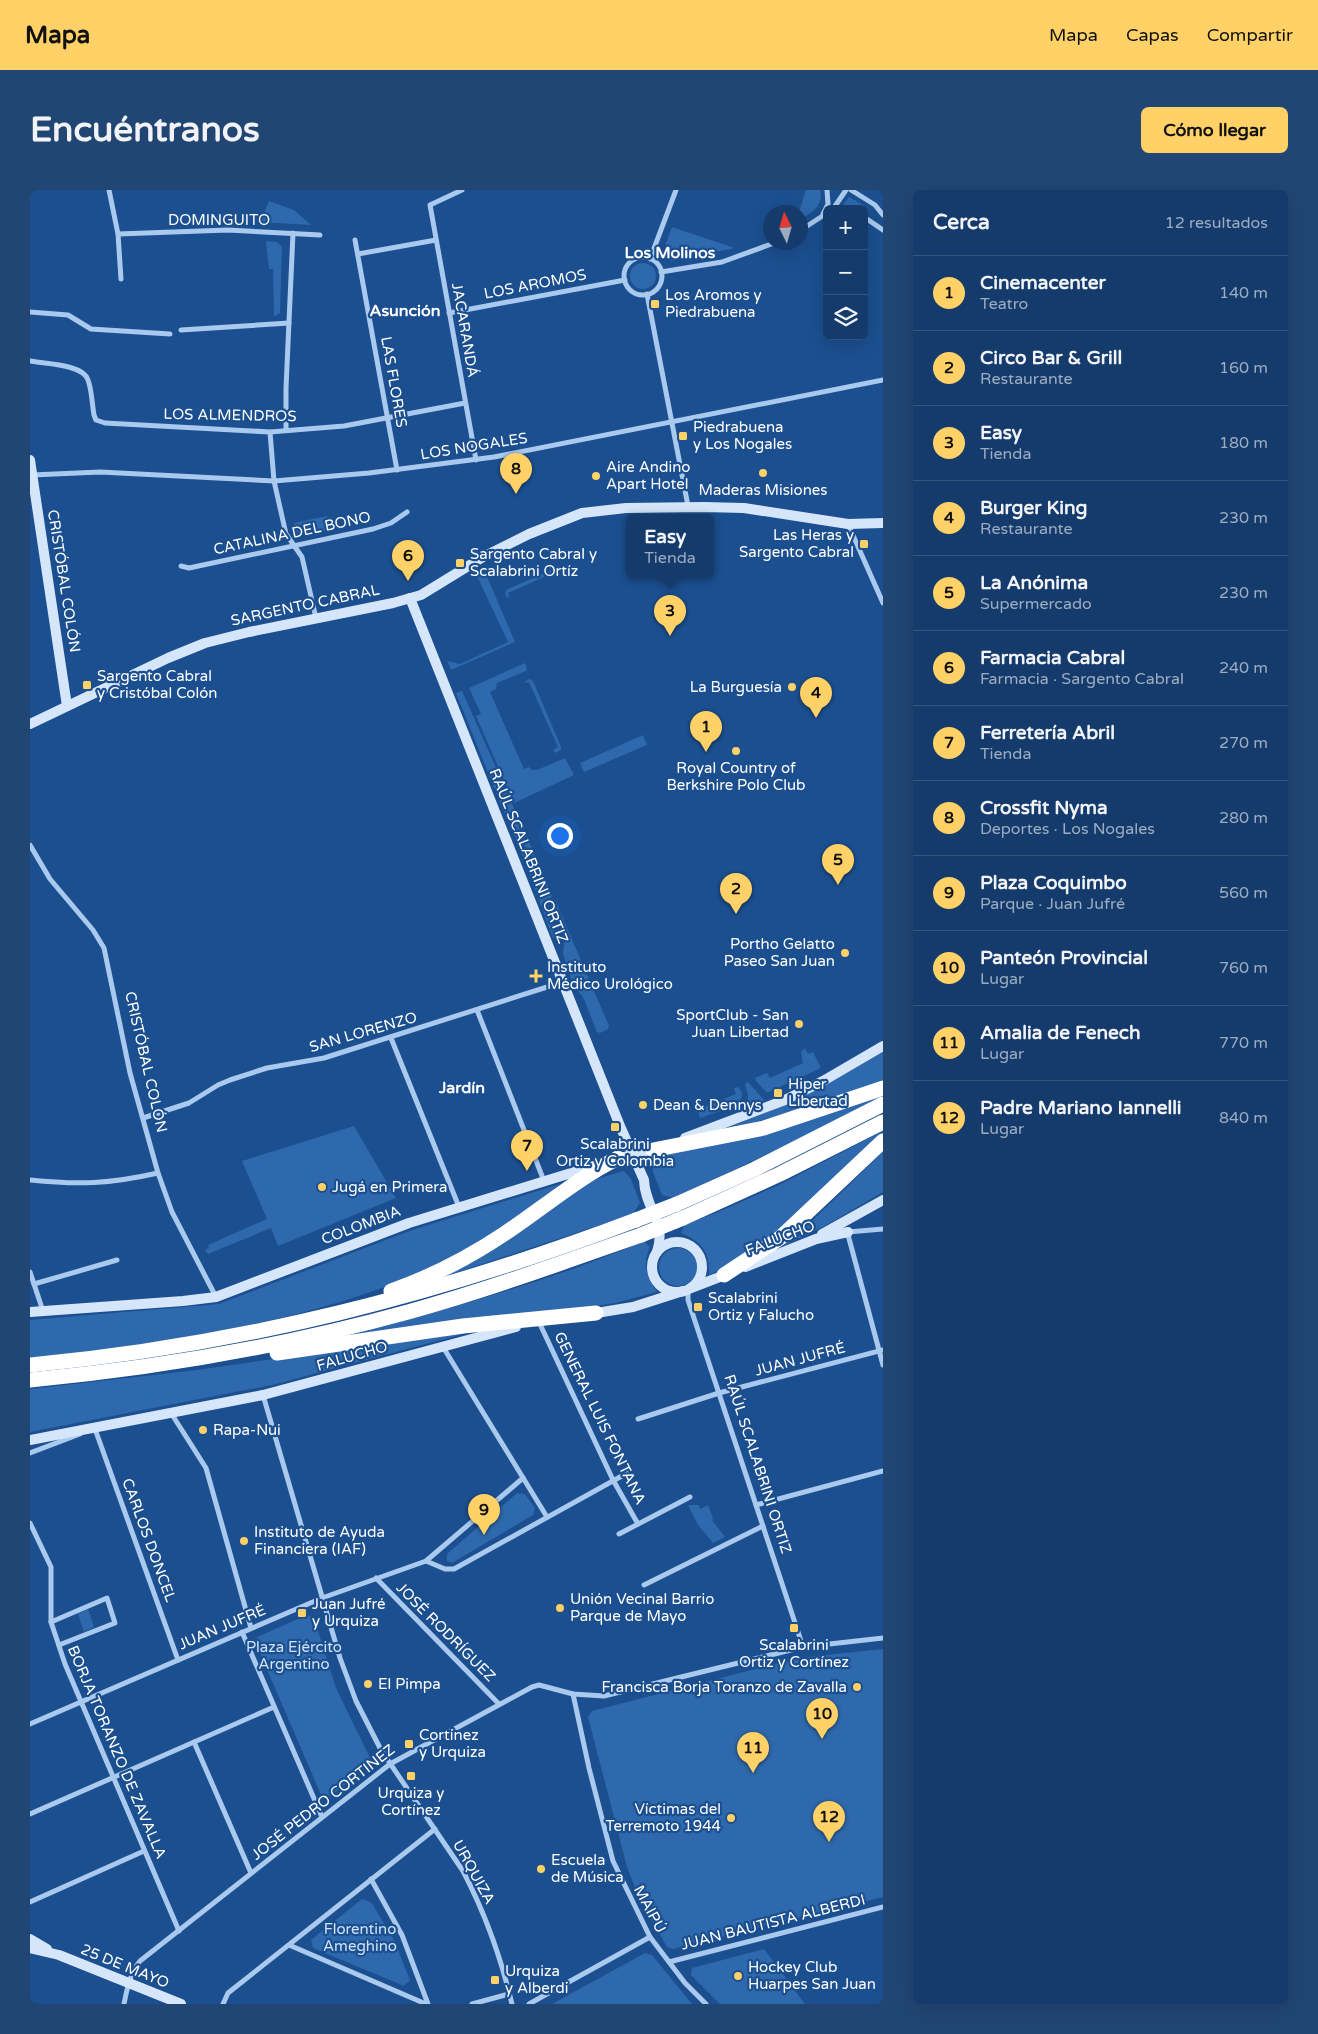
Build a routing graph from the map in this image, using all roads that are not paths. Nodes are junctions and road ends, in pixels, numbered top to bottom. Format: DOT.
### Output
graph roads {
  1 [pos="109,190"];
  2 [pos="462,190"];
  3 [pos="676,190"];
  4 [pos="827,190"];
  5 [pos="846,190"];
  6 [pos="851,190"];
  7 [pos="835,205"];
  8 [pos="883,215"];
  9 [pos="823,216"];
  10 [pos="819,218"];
  11 [pos="868,220"];
  12 [pos="808,225"];
  13 [pos="883,230"];
  14 [pos="293,233"];
  15 [pos="118,234"];
  16 [pos="320,234"];
  17 [pos="355,240"];
  18 [pos="436,240"];
  19 [pos="763,247"];
  20 [pos="358,254"];
  21 [pos="650,259"];
  22 [pos="661,272"];
  23 [pos="121,279"];
  24 [pos="625,280"];
  25 [pos="647,294"];
  26 [pos="30,312"];
  27 [pos="449,312"];
  28 [pos="289,323"];
  29 [pos="181,330"];
  30 [pos="170,334"];
  31 [pos="30,361"];
  32 [pos="883,380"];
  33 [pos="465,403"];
  34 [pos="387,418"];
  35 [pos="673,422"];
  36 [pos="286,430"];
  37 [pos="270,432"];
  38 [pos="30,460"];
  39 [pos="476,460"];
  40 [pos="397,470"];
  41 [pos="31,473"];
  42 [pos="274,481"];
  43 [pos="688,506"];
  44 [pos="406,512"];
  45 [pos="883,523"];
  46 [pos="848,524"];
  47 [pos="295,545"];
  48 [pos="181,566"];
  49 [pos="410,598"];
  50 [pos="883,604"];
  51 [pos="316,618"];
  52 [pos="67,706"];
  53 [pos="30,724"];
  54 [pos="30,845"];
  55 [pos="563,982"];
  56 [pos="477,1010"];
  57 [pos="391,1038"];
  58 [pos="883,1046"];
  59 [pos="883,1088"];
  60 [pos="883,1104"];
  61 [pos="143,1118"];
  62 [pos="883,1122"];
  63 [pos="883,1141"];
  64 [pos="653,1150"];
  65 [pos="634,1155"];
  66 [pos="618,1158"];
  67 [pos="158,1173"];
  68 [pos="30,1180"];
  69 [pos="644,1180"];
  70 [pos="544,1181"];
  71 [pos="883,1200"];
  72 [pos="458,1207"];
  73 [pos="845,1221"];
  74 [pos="638,1228"];
  75 [pos="883,1228"];
  76 [pos="848,1232"];
  77 [pos="806,1242"];
  78 [pos="682,1243"];
  79 [pos="657,1252"];
  80 [pos="118,1260"];
  81 [pos="30,1272"];
  82 [pos="724,1275"];
  83 [pos="34,1284"];
  84 [pos="687,1290"];
  85 [pos="216,1296"];
  86 [pos="42,1311"];
  87 [pos="30,1312"];
  88 [pos="596,1313"];
  89 [pos="318,1319"];
  90 [pos="539,1322"];
  91 [pos="443,1346"];
  92 [pos="881,1350"];
  93 [pos="883,1364"];
  94 [pos="30,1365"];
  95 [pos="109,1372"];
  96 [pos="30,1380"];
  97 [pos="719,1393"];
  98 [pos="263,1394"];
  99 [pos="171,1413"];
  100 [pos="638,1419"];
  101 [pos="96,1428"];
  102 [pos="30,1440"];
  103 [pos="30,1454"];
  104 [pos="883,1471"];
  105 [pos="629,1472"];
  106 [pos="523,1478"];
  107 [pos="614,1480"];
  108 [pos="690,1496"];
  109 [pos="756,1504"];
  110 [pos="547,1517"];
  111 [pos="30,1523"];
  112 [pos="638,1524"];
  113 [pos="763,1526"];
  114 [pos="32,1534"];
  115 [pos="619,1534"];
  116 [pos="426,1561"];
  117 [pos="376,1578"];
  118 [pos="644,1585"];
  119 [pos="322,1598"];
  120 [pos="51,1622"];
  121 [pos="251,1628"];
  122 [pos="242,1632"];
  123 [pos="883,1638"];
  124 [pos="58,1645"];
  125 [pos="803,1647"];
  126 [pos="178,1660"];
  127 [pos="572,1694"];
  128 [pos="81,1702"];
  129 [pos="499,1704"];
  130 [pos="274,1707"];
  131 [pos="30,1724"];
  132 [pos="194,1742"];
  133 [pos="390,1764"];
  134 [pos="113,1778"];
  135 [pos="30,1814"];
  136 [pos="322,1817"];
  137 [pos="435,1829"];
  138 [pos="144,1851"];
  139 [pos="251,1873"];
  140 [pos="371,1879"];
  141 [pos="30,1902"];
  142 [pos="883,1907"];
  143 [pos="179,1930"];
  144 [pos="650,1937"];
  145 [pos="30,1939"];
  146 [pos="289,1945"];
  147 [pos="30,1948"];
  148 [pos="59,1955"];
  149 [pos="669,1962"];
  150 [pos="129,1983"];
  151 [pos="509,1994"];
  152 [pos="124,2004"];
  153 [pos="181,2004"];
  154 [pos="223,2004"];
  155 [pos="427,2004"];
  156 [pos="472,2004"];
  157 [pos="512,2004"];
  158 [pos="529,2004"];
  159 [pos="706,2004"];
  1 -- 15 [label="street"];
  2 -- 18 [label="street, JACARANDÁ"];
  3 -- 21 [label="street"];
  4 -- 10 [label="street"];
  5 -- 7 [label="street"];
  6 -- 8 [label="street"];
  9 -- 10 [label="street"];
  10 -- 12 [label="street"];
  11 -- 13 [label="street"];
  14 -- 15 [label="street, DOMINGUITO"];
  14 -- 16 [label="street, DOMINGUITO"];
  14 -- 28 [label="street"];
  15 -- 23 [label="street"];
  17 -- 20 [label="street, LAS FLORES"];
  18 -- 20 [label="street"];
  18 -- 27 [label="street, JACARANDÁ"];
  19 -- 22 [label="street"];
  20 -- 34 [label="street, LAS FLORES"];
  21 -- 22 [label="street"];
  21 -- 24 [label="street"];
  22 -- 25 [label="street"];
  24 -- 25 [label="street"];
  24 -- 27 [label="street, LOS AROMOS"];
  25 -- 35 [label="street"];
  26 -- 30 [label="street"];
  27 -- 33 [label="street, JACARANDÁ"];
  28 -- 29 [label="street"];
  28 -- 36 [label="street"];
  31 -- 37 [label="street, LOS ALMENDROS"];
  32 -- 35 [label="street, LOS NOGALES"];
  33 -- 34 [label="street, LOS ALMENDROS"];
  33 -- 39 [label="street, JACARANDÁ"];
  34 -- 36 [label="street, LOS ALMENDROS"];
  34 -- 40 [label="street, LAS FLORES"];
  35 -- 39 [label="street, LOS NOGALES"];
  35 -- 43 [label="street"];
  36 -- 37 [label="street, LOS ALMENDROS"];
  37 -- 42 [label="street"];
  38 -- 41 [label="street, CRISTÓBAL COLÓN"];
  39 -- 40 [label="street, LOS NOGALES"];
  40 -- 42 [label="street, LOS NOGALES"];
  41 -- 42 [label="street, LOS NOGALES"];
  41 -- 52 [label="street, CRISTÓBAL COLÓN"];
  42 -- 47 [label="street"];
  43 -- 46 [label="street, SARGENTO CABRAL"];
  43 -- 49 [label="street, SARGENTO CABRAL"];
  44 -- 47 [label="street, CATALINA DEL BONO"];
  45 -- 46 [label="street, SARGENTO CABRAL"];
  46 -- 50 [label="street"];
  47 -- 48 [label="street, CATALINA DEL BONO"];
  47 -- 51 [label="street"];
  49 -- 51 [label="street, SARGENTO CABRAL"];
  49 -- 55 [label="street, RAÚL SCALABRINI ORTIZ"];
  51 -- 52 [label="street, SARGENTO CABRAL"];
  52 -- 53 [label="street, SARGENTO CABRAL"];
  54 -- 61 [label="street, CRISTÓBAL COLÓN"];
  55 -- 56 [label="street, SAN LORENZO"];
  55 -- 65 [label="street, RAÚL SCALABRINI ORTIZ"];
  56 -- 57 [label="street, SAN LORENZO"];
  56 -- 70 [label="street"];
  57 -- 61 [label="street, SAN LORENZO"];
  57 -- 72 [label="street"];
  58 -- 64 [label="street, COLOMBIA"];
  59 -- 64 [label="highway"];
  60 -- 74 [label="highway, bridge"];
  61 -- 67 [label="street, CRISTÓBAL COLÓN"];
  62 -- 74 [label="highway, bridge"];
  63 -- 82 [label="highway"];
  64 -- 65 [label="street, COLOMBIA"];
  65 -- 66 [label="street, COLOMBIA"];
  65 -- 69 [label="street, RAÚL SCALABRINI ORTIZ"];
  66 -- 70 [label="street, COLOMBIA"];
  66 -- 89 [label="highway"];
  67 -- 68 [label="street"];
  67 -- 85 [label="street, CRISTÓBAL COLÓN"];
  69 -- 78 [label="street, RAÚL SCALABRINI ORTIZ"];
  69 -- 79 [label="street, RAÚL SCALABRINI ORTIZ"];
  70 -- 72 [label="street, COLOMBIA"];
  71 -- 73 [label="street"];
  72 -- 85 [label="street, COLOMBIA"];
  73 -- 76 [label="street"];
  73 -- 77 [label="street"];
  74 -- 89 [label="highway"];
  74 -- 95 [label="highway"];
  75 -- 76 [label="street, FALUCHO"];
  76 -- 77 [label="street, FALUCHO"];
  76 -- 92 [label="street"];
  77 -- 82 [label="street, FALUCHO"];
  78 -- 79 [label="street"];
  78 -- 84 [label="street"];
  79 -- 84 [label="street"];
  80 -- 83 [label="street"];
  81 -- 83 [label="street"];
  82 -- 84 [label="street, FALUCHO"];
  83 -- 86 [label="street"];
  84 -- 88 [label="street, FALUCHO"];
  84 -- 97 [label="street, RAÚL SCALABRINI ORTIZ"];
  85 -- 86 [label="street, COLOMBIA"];
  86 -- 87 [label="street, COLOMBIA"];
  88 -- 90 [label="street, FALUCHO"];
  88 -- 95 [label="highway"];
  89 -- 94 [label="highway"];
  90 -- 91 [label="street, FALUCHO"];
  90 -- 107 [label="street, GENERAL LUIS FONTANA"];
  91 -- 98 [label="street, FALUCHO"];
  91 -- 106 [label="street"];
  92 -- 93 [label="street"];
  92 -- 97 [label="street, JUAN JUFRÉ"];
  95 -- 96 [label="highway"];
  97 -- 100 [label="street, JUAN JUFRÉ"];
  97 -- 109 [label="street, RAÚL SCALABRINI ORTIZ"];
  98 -- 99 [label="street, FALUCHO"];
  98 -- 119 [label="street, URQUIZA"];
  99 -- 101 [label="street, FALUCHO"];
  99 -- 121 [label="street"];
  101 -- 102 [label="street"];
  101 -- 103 [label="street, FALUCHO"];
  101 -- 126 [label="street, CARLOS DONCEL"];
  104 -- 109 [label="street"];
  105 -- 107 [label="street"];
  106 -- 110 [label="street"];
  106 -- 116 [label="street, JUAN JUFRÉ"];
  107 -- 110 [label="street"];
  107 -- 112 [label="street, GENERAL LUIS FONTANA"];
  108 -- 112 [label="street"];
  109 -- 113 [label="street, RAÚL SCALABRINI ORTIZ"];
  110 -- 116 [label="street"];
  111 -- 114 [label="street, BORJA TORANZO DE ZAVALLA"];
  112 -- 115 [label="street"];
  113 -- 118 [label="street"];
  113 -- 125 [label="street, RAÚL SCALABRINI ORTIZ"];
  114 -- 120 [label="street, BORJA TORANZO DE ZAVALLA"];
  116 -- 117 [label="street, JUAN JUFRÉ"];
  117 -- 119 [label="street, JUAN JUFRÉ"];
  117 -- 129 [label="street, JOSÉ RODRÍGUEZ"];
  119 -- 121 [label="street, JUAN JUFRÉ"];
  119 -- 133 [label="street, URQUIZA"];
  120 -- 124 [label="street, BORJA TORANZO DE ZAVALLA"];
  120 -- 124 [label="street"];
  121 -- 122 [label="street, JUAN JUFRÉ"];
  122 -- 126 [label="street, JUAN JUFRÉ"];
  122 -- 130 [label="street"];
  123 -- 125 [label="street, JOSÉ PEDRO CORTINEZ"];
  124 -- 128 [label="street, BORJA TORANZO DE ZAVALLA"];
  125 -- 127 [label="street, JOSÉ PEDRO CORTINEZ"];
  126 -- 128 [label="street, JUAN JUFRÉ"];
  127 -- 129 [label="street, JOSÉ PEDRO CORTINEZ"];
  127 -- 144 [label="street, MAIPÚ"];
  128 -- 131 [label="street, JUAN JUFRÉ"];
  128 -- 134 [label="street, BORJA TORANZO DE ZAVALLA"];
  129 -- 133 [label="street, JOSÉ PEDRO CORTINEZ"];
  130 -- 132 [label="street"];
  130 -- 136 [label="street"];
  132 -- 134 [label="street"];
  132 -- 139 [label="street"];
  133 -- 136 [label="street, JOSÉ PEDRO CORTINEZ"];
  133 -- 137 [label="street, URQUIZA"];
  134 -- 135 [label="street"];
  134 -- 138 [label="street, BORJA TORANZO DE ZAVALLA"];
  136 -- 139 [label="street, JOSÉ PEDRO CORTINEZ"];
  137 -- 140 [label="street"];
  137 -- 151 [label="street, URQUIZA"];
  138 -- 141 [label="street"];
  138 -- 143 [label="street, BORJA TORANZO DE ZAVALLA"];
  139 -- 143 [label="street, JOSÉ PEDRO CORTINEZ"];
  140 -- 146 [label="street"];
  140 -- 155 [label="street"];
  142 -- 149 [label="street, JUAN BAUTISTA ALBERDI"];
  143 -- 150 [label="street, JOSÉ PEDRO CORTINEZ"];
  144 -- 149 [label="street, MAIPÚ"];
  144 -- 158 [label="street"];
  145 -- 148 [label="street, 25 DE MAYO"];
  146 -- 154 [label="street"];
  146 -- 155 [label="street"];
  147 -- 148 [label="street, 25 DE MAYO"];
  148 -- 150 [label="street, 25 DE MAYO"];
  149 -- 159 [label="street, MAIPÚ"];
  150 -- 152 [label="street"];
  150 -- 153 [label="street, 25 DE MAYO"];
  151 -- 156 [label="street"];
  151 -- 157 [label="street, URQUIZA"];
}
